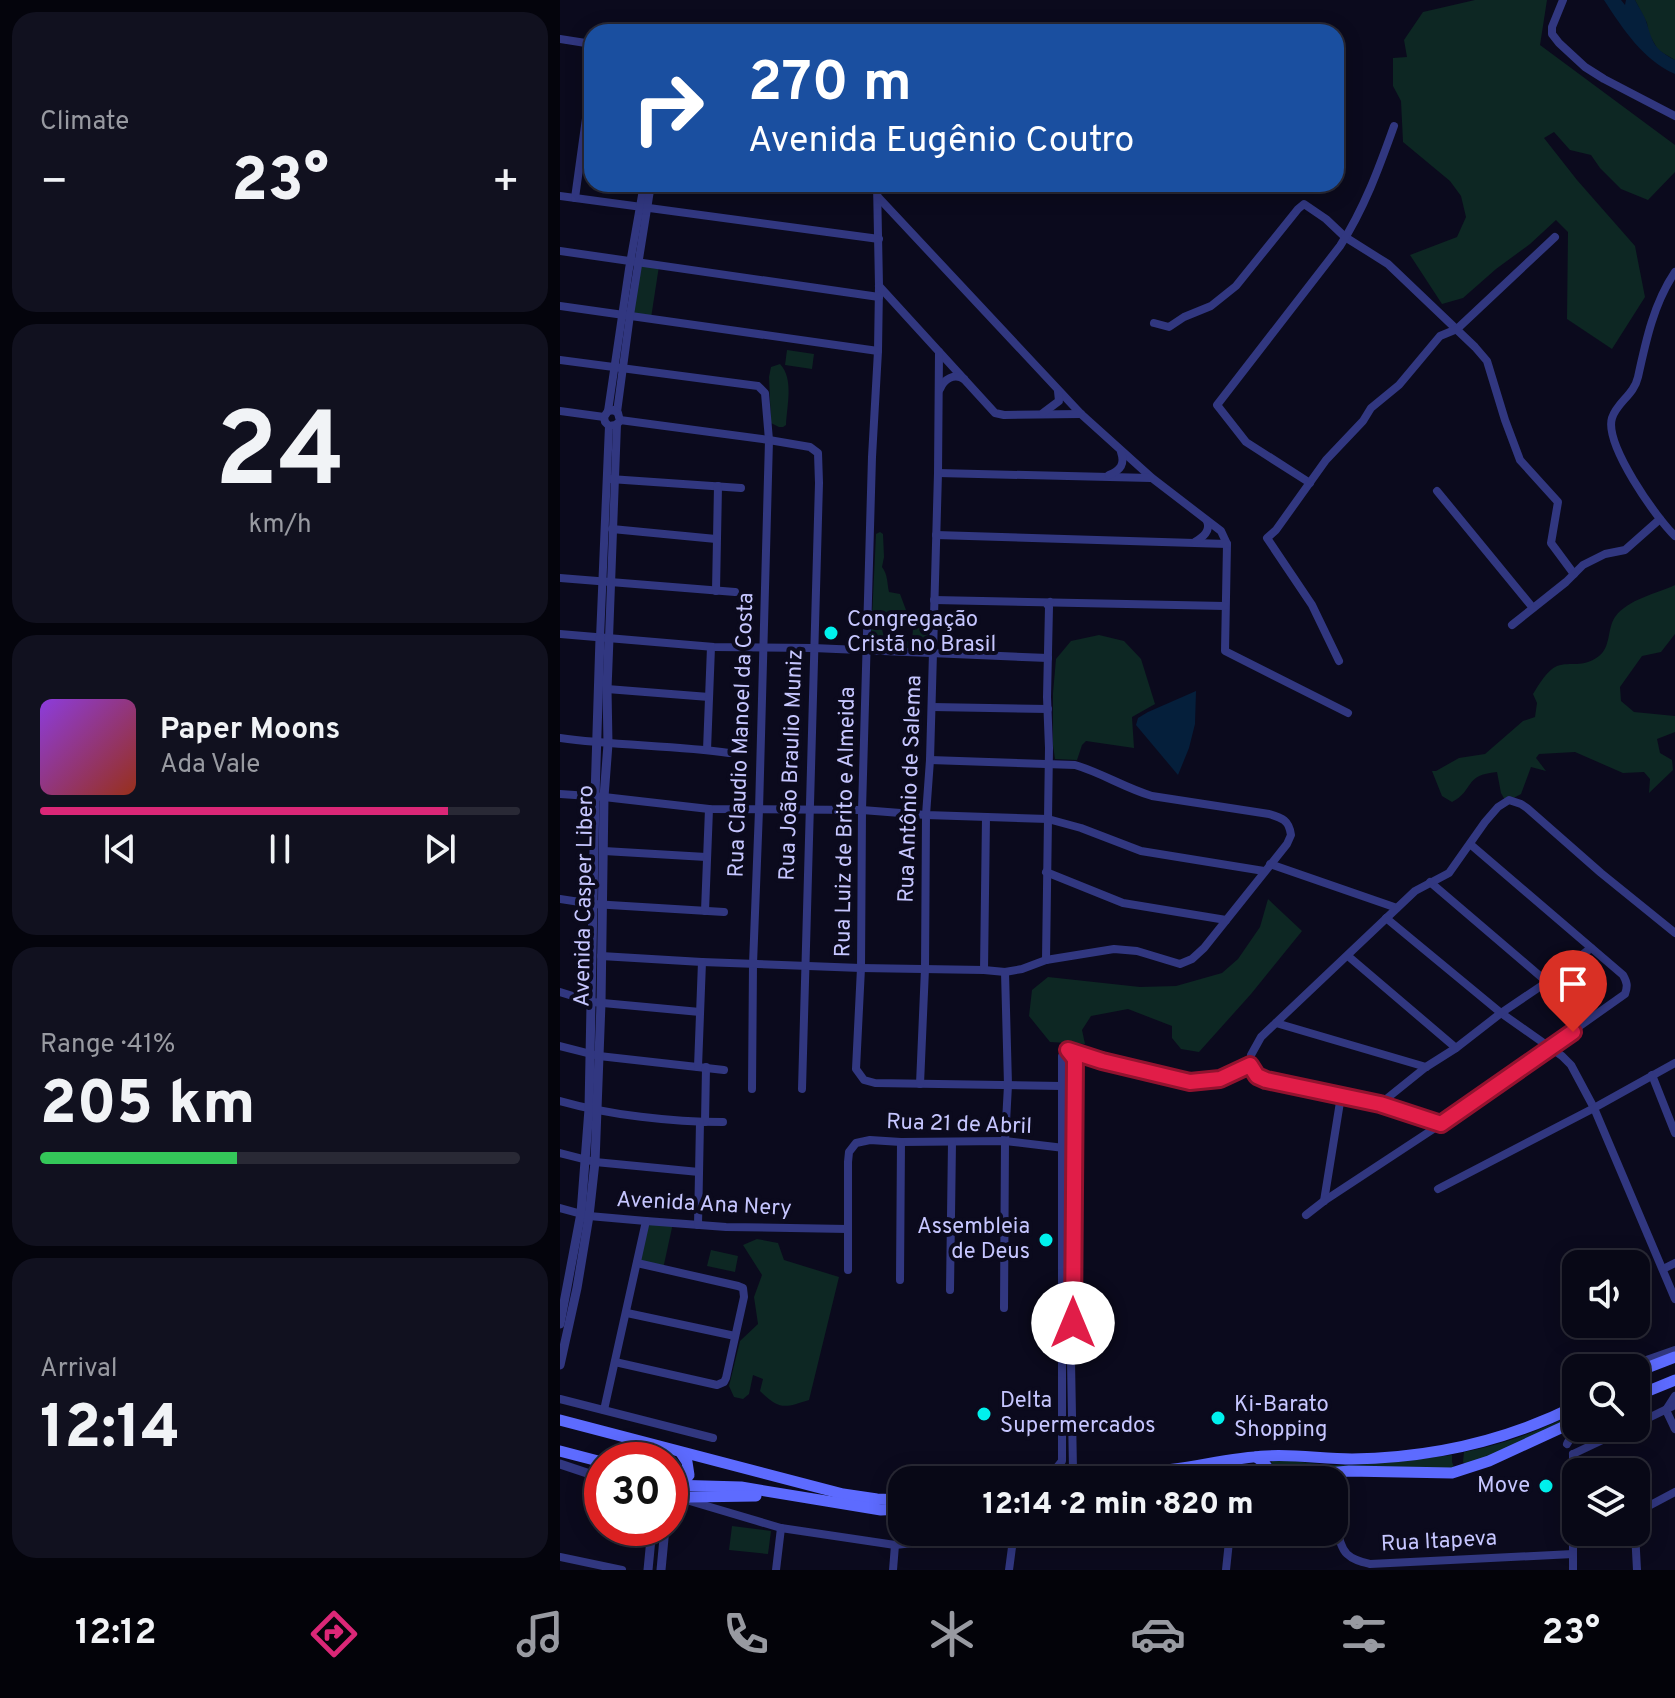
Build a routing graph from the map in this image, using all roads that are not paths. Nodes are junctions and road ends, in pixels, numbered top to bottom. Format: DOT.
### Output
graph roads {
  1 [pos="1563,0"];
  2 [pos="560,39"];
  3 [pos="584,43"];
  4 [pos="1675,116"];
  5 [pos="1394,126"];
  6 [pos="584,133"];
  7 [pos="644,192"];
  8 [pos="649,192"];
  9 [pos="878,192"];
  10 [pos="881,192"];
  11 [pos="560,196"];
  12 [pos="575,198"];
  13 [pos="644,207"];
  14 [pos="1346,237"];
  15 [pos="1555,237"];
  16 [pos="879,239"];
  17 [pos="560,251"];
  18 [pos="635,263"];
  19 [pos="1675,272"];
  20 [pos="879,286"];
  21 [pos="879,297"];
  22 [pos="560,306"];
  23 [pos="626,315"];
  24 [pos="1154,323"];
  25 [pos="1457,329"];
  26 [pos="878,351"];
  27 [pos="939,352"];
  28 [pos="560,360"];
  29 [pos="618,368"];
  30 [pos="964,380"];
  31 [pos="1058,390"];
  32 [pos="938,392"];
  33 [pos="560,411"];
  34 [pos="1042,414"];
  35 [pos="1081,414"];
  36 [pos="612,418"];
  37 [pos="769,440"];
  38 [pos="1118,448"];
  39 [pos="938,473"];
  40 [pos="1106,477"];
  41 [pos="1152,478"];
  42 [pos="610,479"];
  43 [pos="1310,483"];
  44 [pos="718,486"];
  45 [pos="741,488"];
  46 [pos="1437,491"];
  47 [pos="1660,519"];
  48 [pos="1207,521"];
  49 [pos="612,529"];
  50 [pos="936,535"];
  51 [pos="1675,536"];
  52 [pos="716,539"];
  53 [pos="1193,543"];
  54 [pos="1227,544"];
  55 [pos="1574,574"];
  56 [pos="560,578"];
  57 [pos="607,582"];
  58 [pos="716,591"];
  59 [pos="735,592"];
  60 [pos="934,600"];
  61 [pos="1050,602"];
  62 [pos="1225,606"];
  63 [pos="1533,608"];
  64 [pos="1512,625"];
  65 [pos="560,634"];
  66 [pos="605,638"];
  67 [pos="711,647"];
  68 [pos="813,648"];
  69 [pos="763,649"];
  70 [pos="868,652"];
  71 [pos="933,654"];
  72 [pos="1048,658"];
  73 [pos="1339,661"];
  74 [pos="607,689"];
  75 [pos="709,697"];
  76 [pos="932,707"];
  77 [pos="1048,709"];
  78 [pos="1348,713"];
  79 [pos="560,738"];
  80 [pos="603,744"];
  81 [pos="707,750"];
  82 [pos="729,753"];
  83 [pos="930,760"];
  84 [pos="1048,766"];
  85 [pos="560,794"];
  86 [pos="599,797"];
  87 [pos="709,809"];
  88 [pos="808,809"];
  89 [pos="759,810"];
  90 [pos="862,810"];
  91 [pos="926,815"];
  92 [pos="986,817"];
  93 [pos="1048,819"];
  94 [pos="1470,844"];
  95 [pos="604,851"];
  96 [pos="706,857"];
  97 [pos="1267,868"];
  98 [pos="1046,872"];
  99 [pos="1430,882"];
  100 [pos="560,899"];
  101 [pos="597,904"];
  102 [pos="1397,908"];
  103 [pos="705,911"];
  104 [pos="724,912"];
  105 [pos="1386,918"];
  106 [pos="1226,920"];
  107 [pos="1675,933"];
  108 [pos="1591,948"];
  109 [pos="601,956"];
  110 [pos="1348,956"];
  111 [pos="1046,960"];
  112 [pos="702,962"];
  113 [pos="753,964"];
  114 [pos="804,965"];
  115 [pos="861,968"];
  116 [pos="925,969"];
  117 [pos="984,970"];
  118 [pos="1005,972"];
  119 [pos="1547,982"];
  120 [pos="560,992"];
  121 [pos="596,1002"];
  122 [pos="700,1012"];
  123 [pos="1501,1013"];
  124 [pos="1276,1023"];
  125 [pos="560,1046"];
  126 [pos="1456,1048"];
  127 [pos="1550,1048"];
  128 [pos="1068,1050"];
  129 [pos="595,1055"];
  130 [pos="1675,1063"];
  131 [pos="1250,1065"];
  132 [pos="702,1067"];
  133 [pos="1426,1067"];
  134 [pos="724,1070"];
  135 [pos="1652,1075"];
  136 [pos="920,1084"];
  137 [pos="1008,1085"];
  138 [pos="1062,1086"];
  139 [pos="752,1089"];
  140 [pos="802,1089"];
  141 [pos="1341,1096"];
  142 [pos="560,1101"];
  143 [pos="1380,1104"];
  144 [pos="1594,1108"];
  145 [pos="594,1110"];
  146 [pos="702,1122"];
  147 [pos="723,1122"];
  148 [pos="1441,1124"];
  149 [pos="1675,1133"];
  150 [pos="1005,1141"];
  151 [pos="901,1142"];
  152 [pos="952,1142"];
  153 [pos="1061,1148"];
  154 [pos="1073,1150"];
  155 [pos="560,1153"];
  156 [pos="591,1161"];
  157 [pos="699,1172"];
  158 [pos="1438,1189"];
  159 [pos="1324,1201"];
  160 [pos="560,1208"];
  161 [pos="585,1214"];
  162 [pos="1306,1215"];
  163 [pos="646,1221"];
  164 [pos="698,1225"];
  165 [pos="848,1229"];
  166 [pos="1068,1257"];
  167 [pos="637,1263"];
  168 [pos="1675,1263"];
  169 [pos="1663,1269"];
  170 [pos="848,1270"];
  171 [pos="900,1280"];
  172 [pos="950,1290"];
  173 [pos="1675,1299"];
  174 [pos="1004,1308"];
  175 [pos="627,1313"];
  176 [pos="560,1324"];
  177 [pos="735,1336"];
  178 [pos="1675,1350"];
  179 [pos="1675,1357"];
  180 [pos="615,1362"];
  181 [pos="1067,1362"];
  182 [pos="1650,1362"];
  183 [pos="560,1365"];
  184 [pos="1650,1365"];
  185 [pos="1675,1380"];
  186 [pos="1650,1390"];
  187 [pos="1675,1396"];
  188 [pos="560,1399"];
  189 [pos="1671,1408"];
  190 [pos="604,1410"];
  191 [pos="1562,1412"];
  192 [pos="1650,1418"];
  193 [pos="560,1420"];
  194 [pos="1562,1427"];
  195 [pos="1675,1429"];
  196 [pos="1544,1435"];
  197 [pos="713,1438"];
  198 [pos="641,1442"];
  199 [pos="1598,1442"];
  200 [pos="1567,1444"];
  201 [pos="1465,1445"];
  202 [pos="560,1451"];
  203 [pos="1573,1454"];
  204 [pos="688,1455"];
  205 [pos="584,1457"];
  206 [pos="1252,1457"];
  207 [pos="560,1464"];
  208 [pos="1058,1466"];
  209 [pos="1073,1466"];
  210 [pos="1194,1466"];
  211 [pos="1229,1466"];
  212 [pos="1265,1466"];
  213 [pos="1469,1469"];
  214 [pos="1348,1471"];
  215 [pos="584,1472"];
  216 [pos="688,1485"];
  217 [pos="1675,1492"];
  218 [pos="688,1497"];
  219 [pos="800,1497"];
  220 [pos="888,1499"];
  221 [pos="688,1501"];
  222 [pos="1650,1505"];
  223 [pos="888,1510"];
  224 [pos="781,1528"];
  225 [pos="888,1544"];
  226 [pos="650,1546"];
  227 [pos="663,1546"];
  228 [pos="895,1546"];
  229 [pos="1012,1546"];
  230 [pos="1229,1546"];
  231 [pos="1343,1546"];
  232 [pos="1636,1546"];
  233 [pos="1573,1554"];
  234 [pos="560,1557"];
  235 [pos="622,1570"];
  236 [pos="648,1570"];
  237 [pos="661,1570"];
  238 [pos="776,1570"];
  239 [pos="893,1570"];
  240 [pos="1009,1570"];
  241 [pos="1226,1570"];
  242 [pos="1573,1570"];
  243 [pos="1637,1570"];
  1 -- 4 [label="street"];
  2 -- 3 [label="street"];
  5 -- 14 [label="street"];
  6 -- 12 [label="street"];
  7 -- 13 [label="street, Avenida Casper Libero"];
  8 -- 13 [label="street, Avenida Casper Libero"];
  9 -- 16 [label="street, Rua Luiz de Brito e Almeida"];
  10 -- 31 [label="street"];
  11 -- 12 [label="street"];
  12 -- 13 [label="street"];
  13 -- 16 [label="street"];
  13 -- 18 [label="street, Avenida Casper Libero"];
  14 -- 24 [label="street"];
  14 -- 25 [label="street"];
  14 -- 43 [label="street"];
  15 -- 25 [label="street"];
  16 -- 20 [label="street, Rua Luiz de Brito e Almeida"];
  17 -- 18 [label="street"];
  18 -- 21 [label="street"];
  18 -- 23 [label="street, Avenida Casper Libero"];
  19 -- 47 [label="street"];
  20 -- 21 [label="street, Rua Luiz de Brito e Almeida"];
  20 -- 27 [label="street"];
  21 -- 26 [label="street, Rua Luiz de Brito e Almeida"];
  22 -- 23 [label="street"];
  23 -- 26 [label="street"];
  23 -- 29 [label="street, Avenida Casper Libero"];
  25 -- 43 [label="street"];
  25 -- 55 [label="street"];
  26 -- 70 [label="street, Rua Luiz de Brito e Almeida"];
  27 -- 30 [label="street"];
  27 -- 32 [label="street, Rua Antônio de Salema"];
  28 -- 29 [label="street"];
  29 -- 36 [label="street, Avenida Casper Libero"];
  29 -- 37 [label="street, Rua Claudio Manoel da Costa"];
  30 -- 32 [label="street"];
  30 -- 34 [label="street"];
  31 -- 34 [label="street"];
  31 -- 35 [label="street"];
  32 -- 39 [label="street, Rua Antônio de Salema"];
  33 -- 36 [label="street"];
  34 -- 35 [label="street"];
  35 -- 38 [label="street"];
  36 -- 37 [label="street"];
  36 -- 42 [label="street, Avenida Casper Libero"];
  37 -- 68 [label="street, Rua João Braulio Muniz"];
  37 -- 69 [label="street, Rua Claudio Manoel da Costa"];
  38 -- 40 [label="street"];
  38 -- 41 [label="street"];
  39 -- 40 [label="street"];
  39 -- 50 [label="street, Rua Antônio de Salema"];
  40 -- 41 [label="street"];
  41 -- 48 [label="street"];
  42 -- 44 [label="street"];
  42 -- 49 [label="street, Avenida Casper Libero"];
  42 -- 57 [label="street, Avenida Casper Libero"];
  43 -- 73 [label="street"];
  44 -- 45 [label="street"];
  44 -- 52 [label="street"];
  46 -- 63 [label="street"];
  47 -- 51 [label="street"];
  47 -- 55 [label="street"];
  48 -- 53 [label="street"];
  48 -- 54 [label="street"];
  49 -- 52 [label="street"];
  49 -- 57 [label="street, Avenida Casper Libero"];
  50 -- 53 [label="street"];
  50 -- 60 [label="street, Rua Antônio de Salema"];
  52 -- 58 [label="street"];
  53 -- 54 [label="street"];
  54 -- 62 [label="street"];
  55 -- 63 [label="street"];
  56 -- 57 [label="street"];
  57 -- 58 [label="street"];
  57 -- 66 [label="street, Avenida Casper Libero"];
  58 -- 59 [label="street"];
  60 -- 61 [label="street"];
  60 -- 71 [label="street, Rua Antônio de Salema"];
  61 -- 62 [label="street"];
  61 -- 72 [label="street"];
  62 -- 78 [label="street"];
  63 -- 64 [label="street"];
  65 -- 66 [label="street"];
  66 -- 67 [label="street"];
  66 -- 74 [label="street, Avenida Casper Libero"];
  66 -- 80 [label="street, Avenida Casper Libero"];
  67 -- 69 [label="street"];
  67 -- 75 [label="street"];
  68 -- 69 [label="street"];
  68 -- 70 [label="street"];
  68 -- 88 [label="street, Rua João Braulio Muniz"];
  69 -- 89 [label="street, Rua Claudio Manoel da Costa"];
  70 -- 71 [label="street"];
  70 -- 90 [label="street, Rua Luiz de Brito e Almeida"];
  71 -- 72 [label="street"];
  71 -- 76 [label="street, Rua Antônio de Salema"];
  72 -- 77 [label="street"];
  74 -- 75 [label="street"];
  74 -- 80 [label="street, Avenida Casper Libero"];
  75 -- 81 [label="street"];
  76 -- 77 [label="street"];
  76 -- 83 [label="street, Rua Antônio de Salema"];
  77 -- 84 [label="street"];
  79 -- 80 [label="street"];
  80 -- 81 [label="street"];
  80 -- 86 [label="street, Avenida Casper Libero"];
  81 -- 82 [label="street"];
  83 -- 84 [label="street"];
  83 -- 91 [label="street, Rua Antônio de Salema"];
  84 -- 93 [label="street"];
  84 -- 97 [label="street"];
  85 -- 86 [label="street"];
  86 -- 87 [label="street"];
  86 -- 95 [label="street, Avenida Casper Libero"];
  86 -- 101 [label="street, Avenida Casper Libero"];
  87 -- 89 [label="street"];
  87 -- 96 [label="street"];
  88 -- 89 [label="street"];
  88 -- 90 [label="street"];
  88 -- 114 [label="street, Rua João Braulio Muniz"];
  89 -- 113 [label="street, Rua Claudio Manoel da Costa"];
  90 -- 91 [label="street"];
  90 -- 115 [label="street, Rua Luiz de Brito e Almeida"];
  91 -- 92 [label="street"];
  91 -- 116 [label="street, Rua Antônio de Salema"];
  92 -- 93 [label="street"];
  92 -- 117 [label="street"];
  93 -- 97 [label="street"];
  93 -- 98 [label="street"];
  94 -- 99 [label="street"];
  94 -- 107 [label="street"];
  94 -- 108 [label="street"];
  95 -- 96 [label="street"];
  95 -- 101 [label="street, Avenida Casper Libero"];
  96 -- 103 [label="street"];
  97 -- 102 [label="street"];
  97 -- 106 [label="street"];
  98 -- 106 [label="street"];
  98 -- 111 [label="street"];
  99 -- 102 [label="street"];
  99 -- 119 [label="street"];
  100 -- 101 [label="street"];
  101 -- 103 [label="street"];
  101 -- 109 [label="street, Avenida Casper Libero"];
  101 -- 121 [label="street, Avenida Casper Libero"];
  102 -- 105 [label="street"];
  103 -- 104 [label="street"];
  105 -- 110 [label="street"];
  105 -- 123 [label="street"];
  106 -- 111 [label="street"];
  108 -- 119 [label="street"];
  108 -- 127 [label="street"];
  109 -- 112 [label="street"];
  109 -- 121 [label="street, Avenida Casper Libero"];
  110 -- 124 [label="street"];
  110 -- 126 [label="street"];
  111 -- 118 [label="street"];
  112 -- 113 [label="street"];
  112 -- 122 [label="street"];
  113 -- 114 [label="street"];
  113 -- 139 [label="street, Rua Claudio Manoel da Costa"];
  114 -- 115 [label="street"];
  114 -- 140 [label="street, Rua João Braulio Muniz"];
  115 -- 116 [label="street"];
  115 -- 136 [label="street, Rua Luiz de Brito e Almeida"];
  116 -- 117 [label="street"];
  116 -- 136 [label="street, Rua Antônio de Salema"];
  117 -- 118 [label="street"];
  118 -- 137 [label="street"];
  119 -- 123 [label="street"];
  120 -- 121 [label="street"];
  121 -- 122 [label="street"];
  121 -- 129 [label="street, Avenida Casper Libero"];
  122 -- 132 [label="street"];
  123 -- 126 [label="street"];
  123 -- 127 [label="street"];
  124 -- 131 [label="street"];
  124 -- 133 [label="street"];
  125 -- 129 [label="street"];
  126 -- 133 [label="street"];
  127 -- 144 [label="street"];
  127 -- 148 [label="street"];
  128 -- 131 [label="street"];
  128 -- 138 [label="street"];
  128 -- 154 [label="street"];
  129 -- 132 [label="street"];
  129 -- 145 [label="street, Avenida Casper Libero"];
  130 -- 135 [label="street"];
  131 -- 141 [label="street"];
  132 -- 134 [label="street"];
  132 -- 146 [label="street"];
  133 -- 143 [label="street"];
  135 -- 144 [label="street"];
  135 -- 149 [label="street"];
  136 -- 137 [label="street"];
  137 -- 138 [label="street"];
  137 -- 150 [label="street"];
  138 -- 153 [label="street"];
  141 -- 143 [label="street"];
  141 -- 159 [label="street"];
  142 -- 145 [label="street"];
  143 -- 148 [label="street"];
  144 -- 158 [label="street"];
  144 -- 169 [label="street"];
  145 -- 146 [label="street"];
  145 -- 156 [label="street, Avenida Casper Libero"];
  146 -- 147 [label="street"];
  146 -- 157 [label="street"];
  148 -- 159 [label="street"];
  150 -- 152 [label="street, Rua 21 de Abril"];
  150 -- 153 [label="street, Rua 21 de Abril"];
  150 -- 174 [label="street"];
  151 -- 152 [label="street, Rua 21 de Abril"];
  151 -- 165 [label="street, Rua 21 de Abril"];
  151 -- 171 [label="street"];
  152 -- 172 [label="street"];
  153 -- 154 [label="street, Rua 21 de Abril"];
  153 -- 166 [label="street"];
  154 -- 166 [label="street"];
  155 -- 156 [label="street"];
  156 -- 157 [label="street"];
  156 -- 161 [label="street, Avenida Casper Libero"];
  157 -- 164 [label="street"];
  159 -- 162 [label="street"];
  160 -- 161 [label="street, Avenida Ana Nery"];
  161 -- 163 [label="street, Avenida Ana Nery"];
  161 -- 176 [label="street, Avenida Casper Libero"];
  161 -- 183 [label="street, Avenida Casper Libero"];
  163 -- 164 [label="street, Avenida Ana Nery"];
  163 -- 167 [label="street"];
  164 -- 165 [label="street, Avenida Ana Nery"];
  165 -- 170 [label="street"];
  166 -- 181 [label="street"];
  167 -- 175 [label="street"];
  167 -- 177 [label="street"];
  168 -- 169 [label="street"];
  169 -- 173 [label="street"];
  175 -- 177 [label="street"];
  175 -- 180 [label="street"];
  177 -- 180 [label="street"];
  178 -- 182 [label="street"];
  179 -- 184 [label="main road"];
  180 -- 190 [label="street"];
  181 -- 208 [label="street"];
  181 -- 209 [label="street"];
  185 -- 186 [label="main road"];
  187 -- 189 [label="street"];
  188 -- 190 [label="street"];
  189 -- 192 [label="street"];
  189 -- 195 [label="street"];
  190 -- 197 [label="street"];
  191 -- 201 [label="main road"];
  193 -- 198 [label="main road"];
  194 -- 196 [label="main road"];
  196 -- 200 [label="street"];
  196 -- 213 [label="main road"];
  199 -- 203 [label="street"];
  200 -- 203 [label="street"];
  201 -- 206 [label="main road"];
  201 -- 213 [label="main road"];
  202 -- 205 [label="main road"];
  203 -- 233 [label="street"];
  204 -- 220 [label="main road"];
  206 -- 210 [label="main road"];
  206 -- 211 [label="main road"];
  206 -- 212 [label="main road"];
  207 -- 215 [label="street"];
  213 -- 214 [label="main road"];
  216 -- 219 [label="main road"];
  217 -- 222 [label="street"];
  218 -- 219 [label="main road"];
  219 -- 223 [label="main road"];
  221 -- 224 [label="street"];
  224 -- 225 [label="street"];
  224 -- 238 [label="street"];
  226 -- 236 [label="street"];
  227 -- 237 [label="street"];
  228 -- 239 [label="street"];
  229 -- 240 [label="street"];
  230 -- 241 [label="street"];
  231 -- 233 [label="street, Rua Itapeva"];
  232 -- 243 [label="street"];
  233 -- 242 [label="street"];
  234 -- 235 [label="street"];
}
